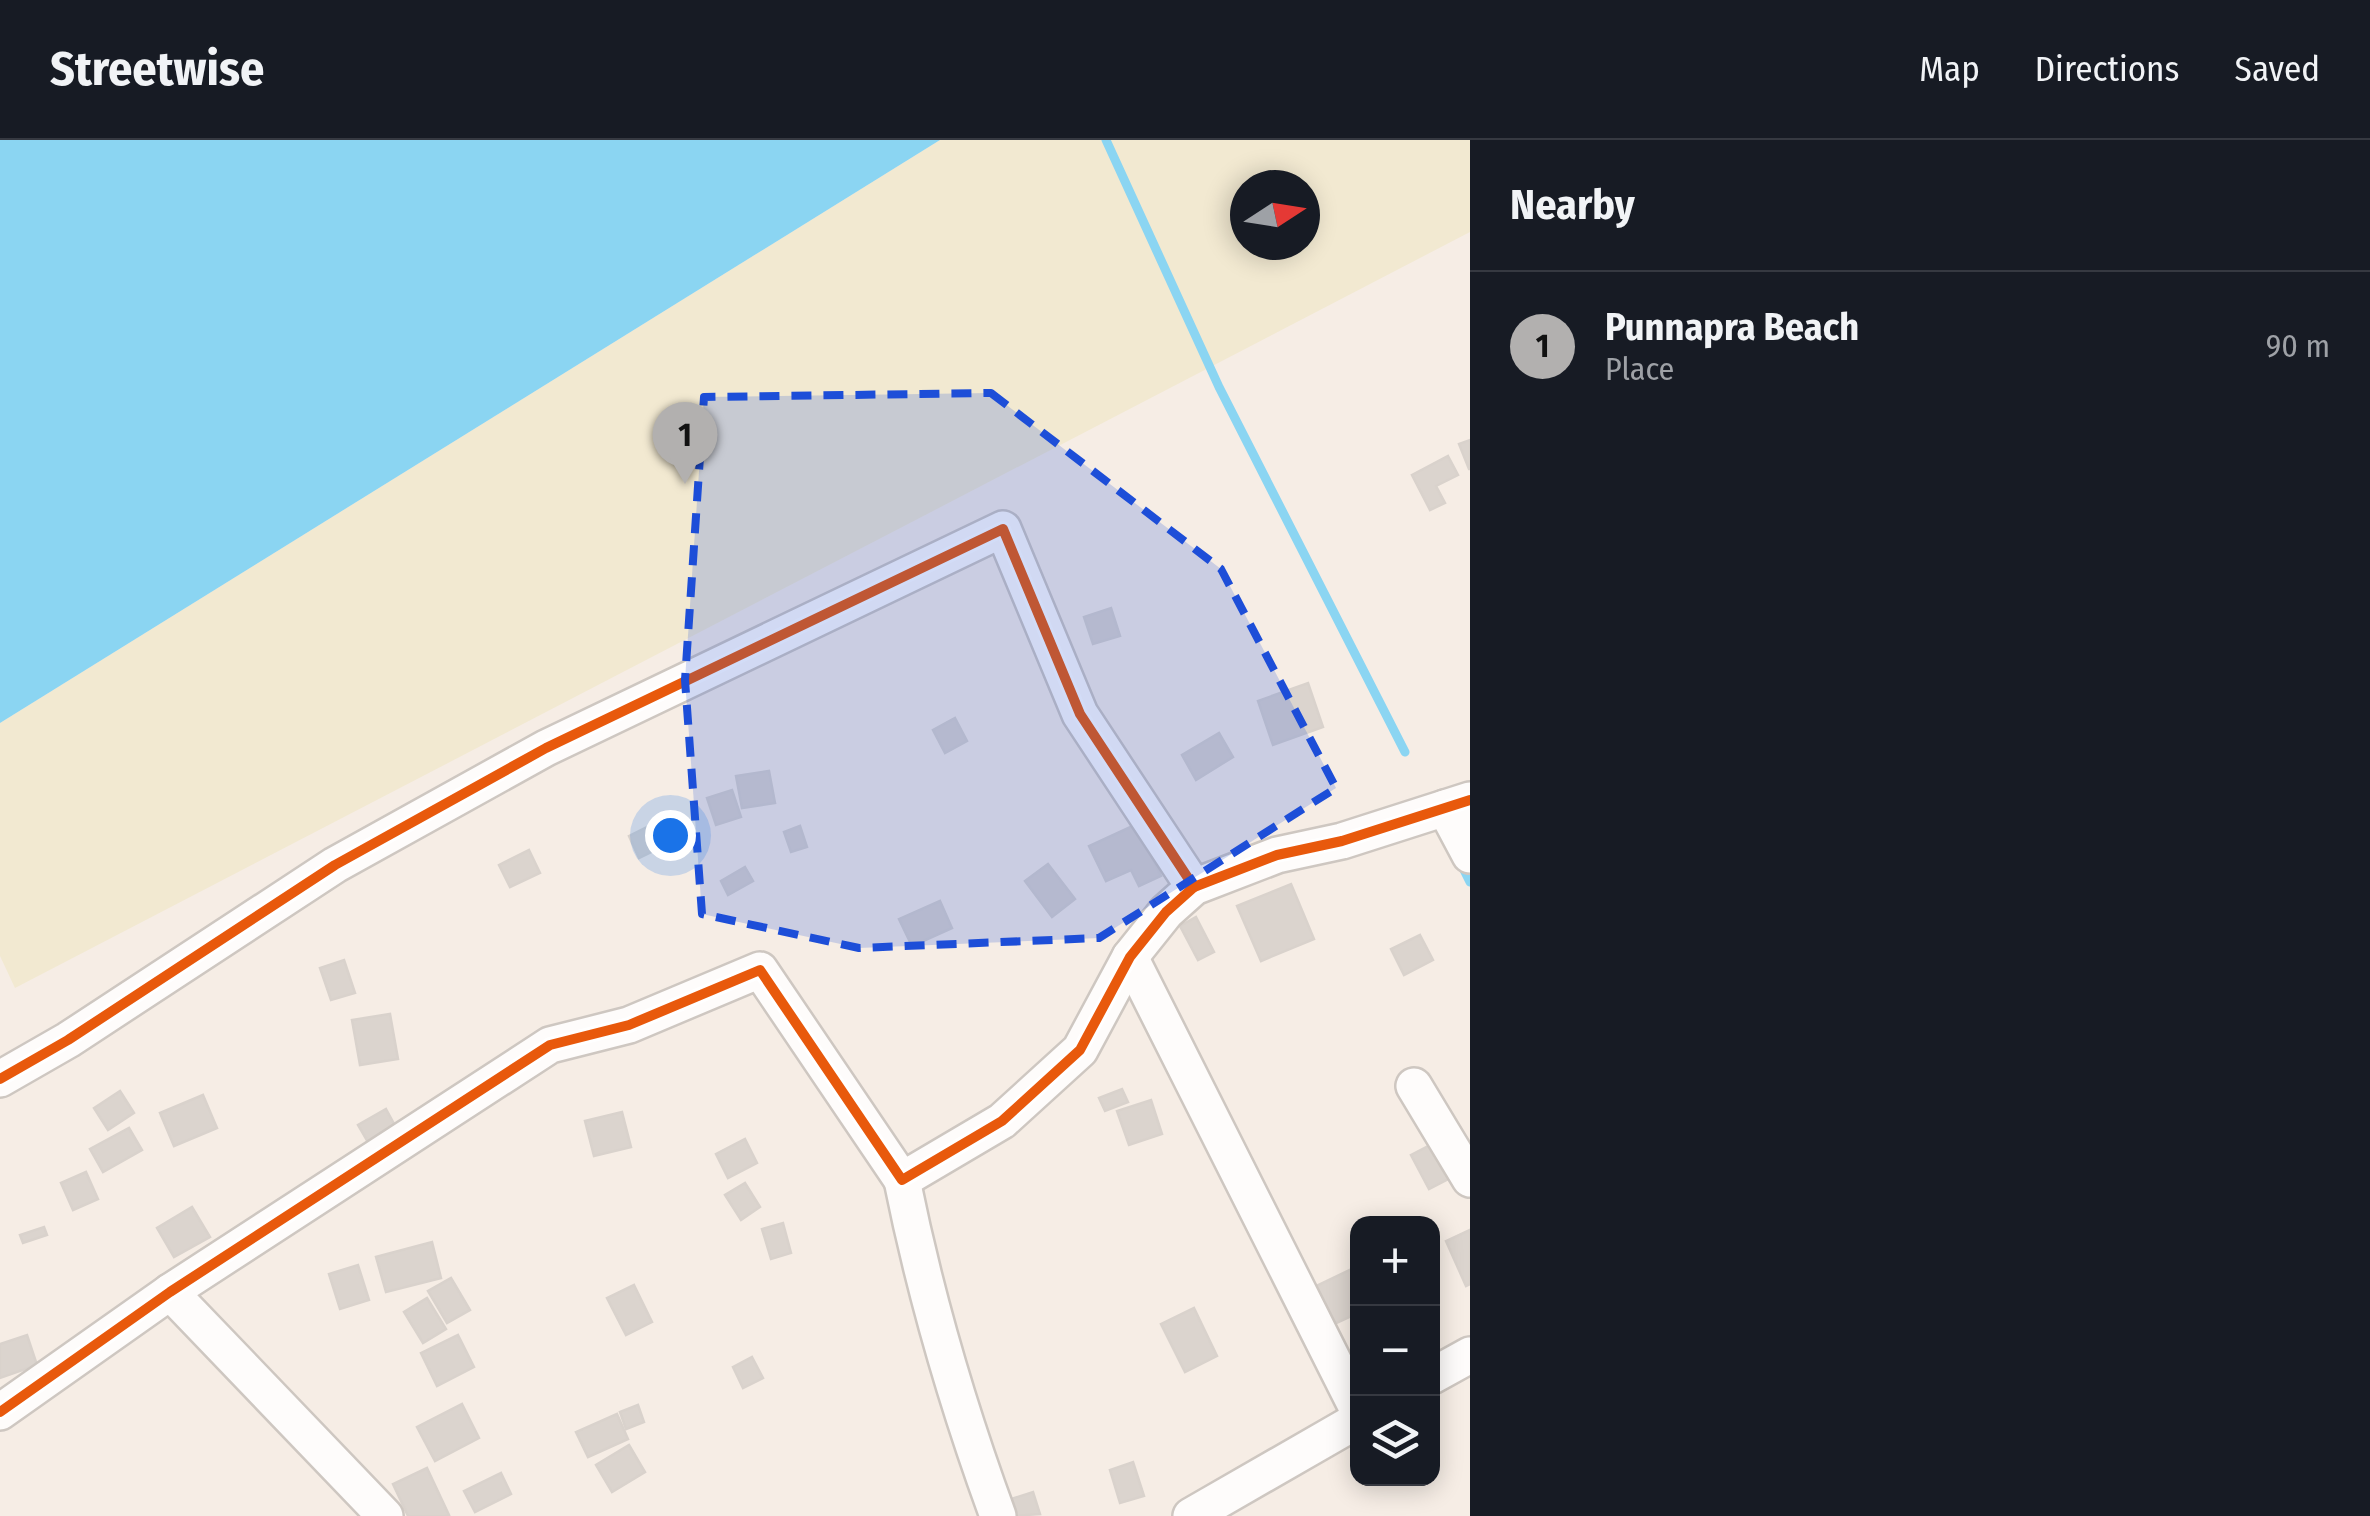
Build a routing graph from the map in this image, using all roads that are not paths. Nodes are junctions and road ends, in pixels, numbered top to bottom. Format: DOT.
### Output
graph roads {
  1 [pos="1458,804"];
  2 [pos="1470,855"];
  3 [pos="1194,887"];
  4 [pos="1130,956"];
  5 [pos="0,1079"];
  6 [pos="1414,1086"];
  7 [pos="1470,1179"];
  8 [pos="902,1180"];
  9 [pos="170,1292"];
  10 [pos="1470,1355"];
  11 [pos="1440,1372"];
  12 [pos="1351,1396"];
  13 [pos="0,1412"];
  14 [pos="1350,1425"];
  15 [pos="385,1516"];
  16 [pos="998,1516"];
  17 [pos="1191,1516"];
  1 -- 2 [label="street"];
  1 -- 3 [label="street"];
  3 -- 4 [label="street"];
  3 -- 5 [label="street"];
  4 -- 8 [label="street"];
  4 -- 12 [label="street"];
  6 -- 7 [label="street"];
  8 -- 9 [label="street"];
  8 -- 16 [label="street"];
  9 -- 13 [label="street"];
  9 -- 15 [label="street"];
  10 -- 11 [label="street"];
  14 -- 17 [label="street"];
}
